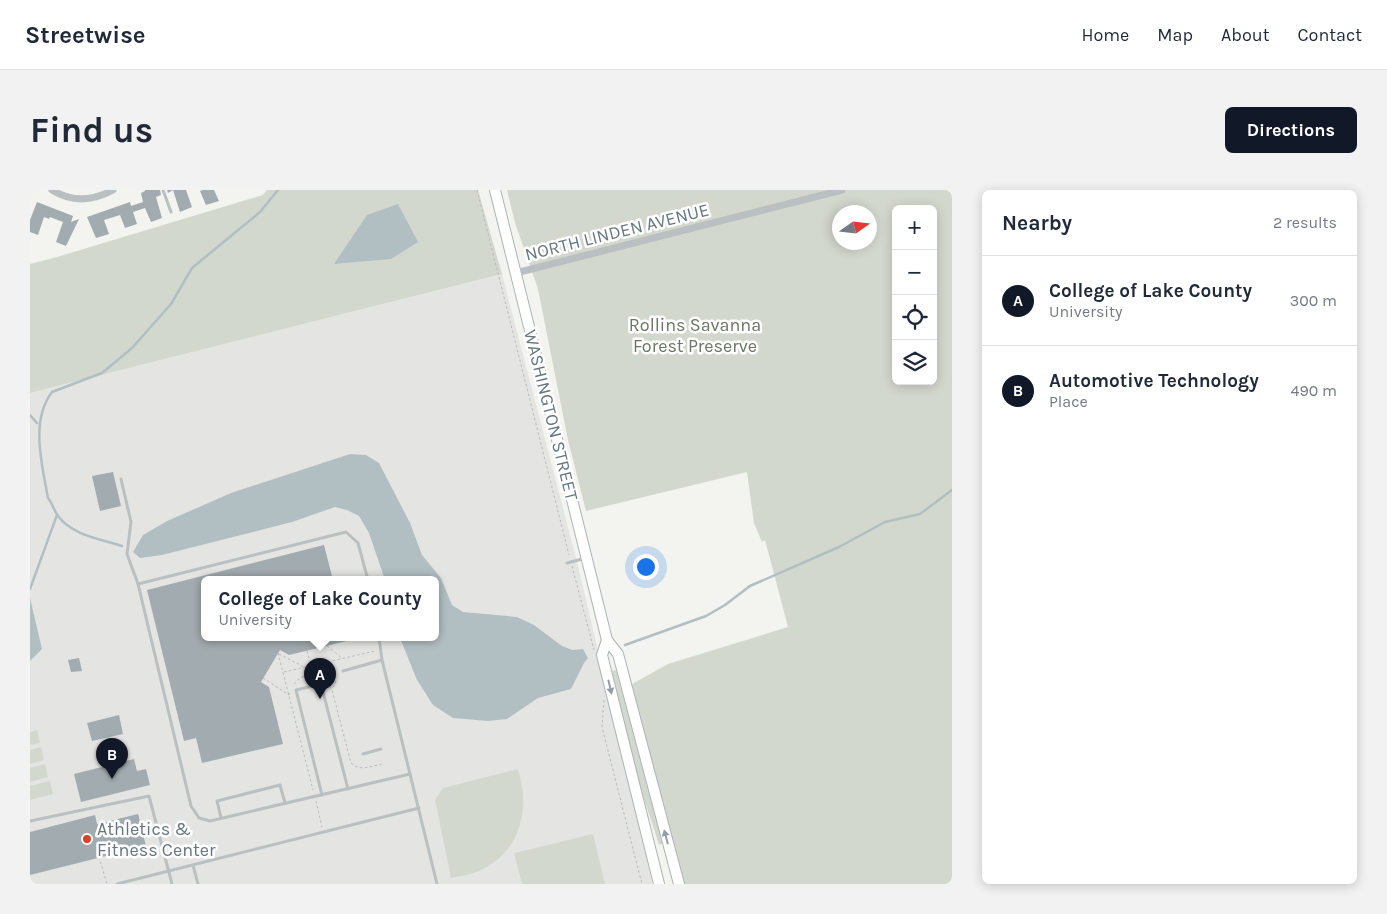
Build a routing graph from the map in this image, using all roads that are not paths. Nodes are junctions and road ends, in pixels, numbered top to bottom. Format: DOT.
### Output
graph roads {
  1 [pos="52,190"];
  2 [pos="113,190"];
  3 [pos="163,190"];
  4 [pos="495,190"];
  5 [pos="842,190"];
  6 [pos="171,212"];
  7 [pos="516,273"];
  8 [pos="121,479"];
  9 [pos="586,558"];
  10 [pos="569,562"];
  11 [pos="367,576"];
  12 [pos="138,584"];
  13 [pos="607,640"];
  14 [pos="380,641"];
  15 [pos="382,660"];
  16 [pos="343,671"];
  17 [pos="381,749"];
  18 [pos="363,754"];
  19 [pos="410,774"];
  20 [pos="348,789"];
  21 [pos="322,795"];
  22 [pos="285,804"];
  23 [pos="419,808"];
  24 [pos="221,818"];
  25 [pos="30,821"];
  26 [pos="194,865"];
  27 [pos="168,871"];
  28 [pos="117,884"];
  29 [pos="172,884"];
  30 [pos="198,884"];
  31 [pos="437,884"];
  32 [pos="659,884"];
  33 [pos="679,884"];
  1 -- 2 [label="street"];
  3 -- 6 [label="lane"];
  4 -- 7 [label="main road, WASHINGTON STREET"];
  5 -- 7 [label="street, NORTH LINDEN AVENUE"];
  7 -- 9 [label="main road, WASHINGTON STREET"];
  8 -- 12 [label="lane"];
  9 -- 10 [label="lane"];
  9 -- 13 [label="main road, WASHINGTON STREET"];
  11 -- 12 [label="lane"];
  12 -- 24 [label="lane"];
  13 -- 32 [label="main road, WASHINGTON STREET, one-way"];
  33 -- 13 [label="main road, WASHINGTON STREET, one-way"];
  14 -- 15 [label="lane"];
  15 -- 16 [label="lane"];
  15 -- 19 [label="lane"];
  17 -- 18 [label="lane"];
  19 -- 20 [label="lane"];
  19 -- 23 [label="lane"];
  20 -- 21 [label="lane"];
  20 -- 21 [label="lane"];
  21 -- 22 [label="lane"];
  22 -- 24 [label="lane"];
  22 -- 24 [label="lane"];
  23 -- 26 [label="lane"];
  23 -- 31 [label="lane"];
  25 -- 27 [label="lane"];
  26 -- 27 [label="lane"];
  26 -- 30 [label="lane"];
  27 -- 28 [label="lane"];
  27 -- 29 [label="lane"];
}
